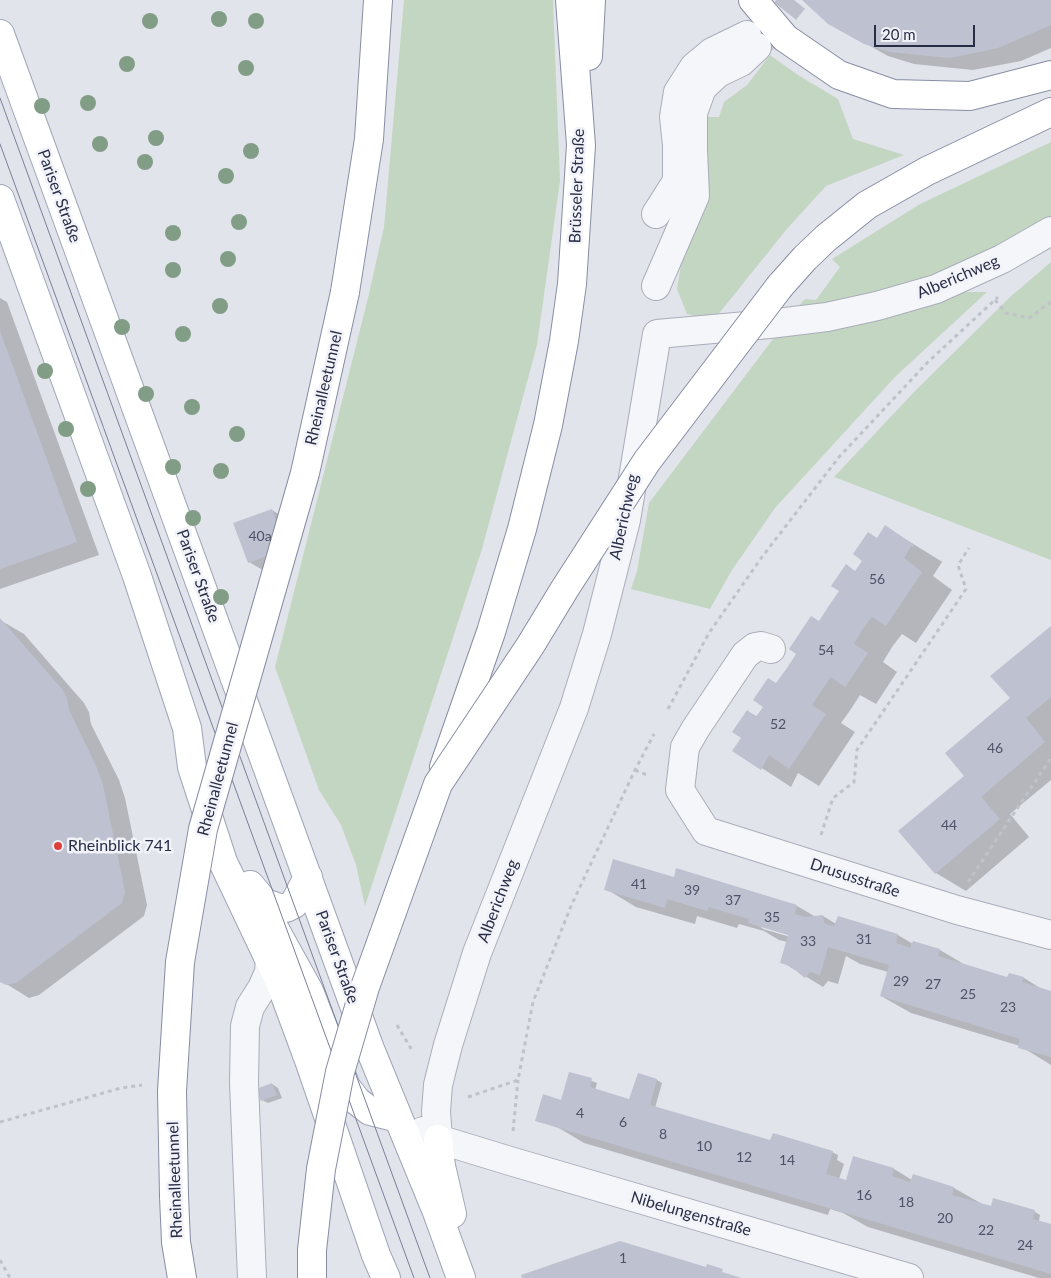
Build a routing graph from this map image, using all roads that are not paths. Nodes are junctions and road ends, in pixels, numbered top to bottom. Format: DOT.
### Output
graph roads {
  1 [pos="378,0"];
  2 [pos="570,0"];
  3 [pos="591,0"];
  4 [pos="753,0"];
  5 [pos="0,34"];
  6 [pos="1051,75"];
  7 [pos="1051,112"];
  8 [pos="581,145"];
  9 [pos="0,198"];
  10 [pos="656,214"];
  11 [pos="1051,231"];
  12 [pos="656,286"];
  13 [pos="771,648"];
  14 [pos="187,728"];
  15 [pos="438,784"];
  16 [pos="308,877"];
  17 [pos="250,885"];
  18 [pos="1051,936"];
  19 [pos="270,958"];
  20 [pos="438,1085"];
  21 [pos="398,1118"];
  22 [pos="438,1139"];
  23 [pos="473,1150"];
  24 [pos="446,1196"];
  25 [pos="176,1242"];
  26 [pos="175,1278"];
  27 [pos="182,1278"];
  28 [pos="252,1278"];
  29 [pos="312,1278"];
  30 [pos="386,1278"];
  31 [pos="461,1278"];
  32 [pos="470,1278"];
  33 [pos="910,1278"];
  1 -- 25 [label="main road, Rheinalleetunnel, bridge"];
  2 -- 8 [label="main road, Brüsseler Straße"];
  3 -- 8 [label="main road"];
  4 -- 6 [label="main road"];
  5 -- 16 [label="main road, Pariser Straße"];
  7 -- 15 [label="main road, bridge"];
  8 -- 15 [label="main road, Brüsseler Straße, bridge"];
  9 -- 14 [label="main road"];
  10 -- 12 [label="street"];
  11 -- 20 [label="street, Alberichweg"];
  13 -- 18 [label="street, Drususstraße"];
  14 -- 17 [label="main road"];
  14 -- 19 [label="main road"];
  15 -- 29 [label="main road, bridge"];
  16 -- 17 [label="main road"];
  16 -- 21 [label="main road, Pariser Straße"];
  17 -- 21 [label="main road"];
  19 -- 28 [label="street"];
  19 -- 30 [label="main road"];
  20 -- 21 [label="street, Alberichweg"];
  20 -- 22 [label="street, Alberichweg"];
  21 -- 22 [label="street"];
  21 -- 31 [label="main road, Pariser Straße"];
  22 -- 23 [label="street, Nibelungenstraße"];
  22 -- 24 [label="main road"];
  23 -- 24 [label="street"];
  23 -- 33 [label="street, Nibelungenstraße"];
  24 -- 32 [label="main road"];
  25 -- 26 [label="main road"];
  25 -- 27 [label="main road, Rheinalleetunnel"];
}
